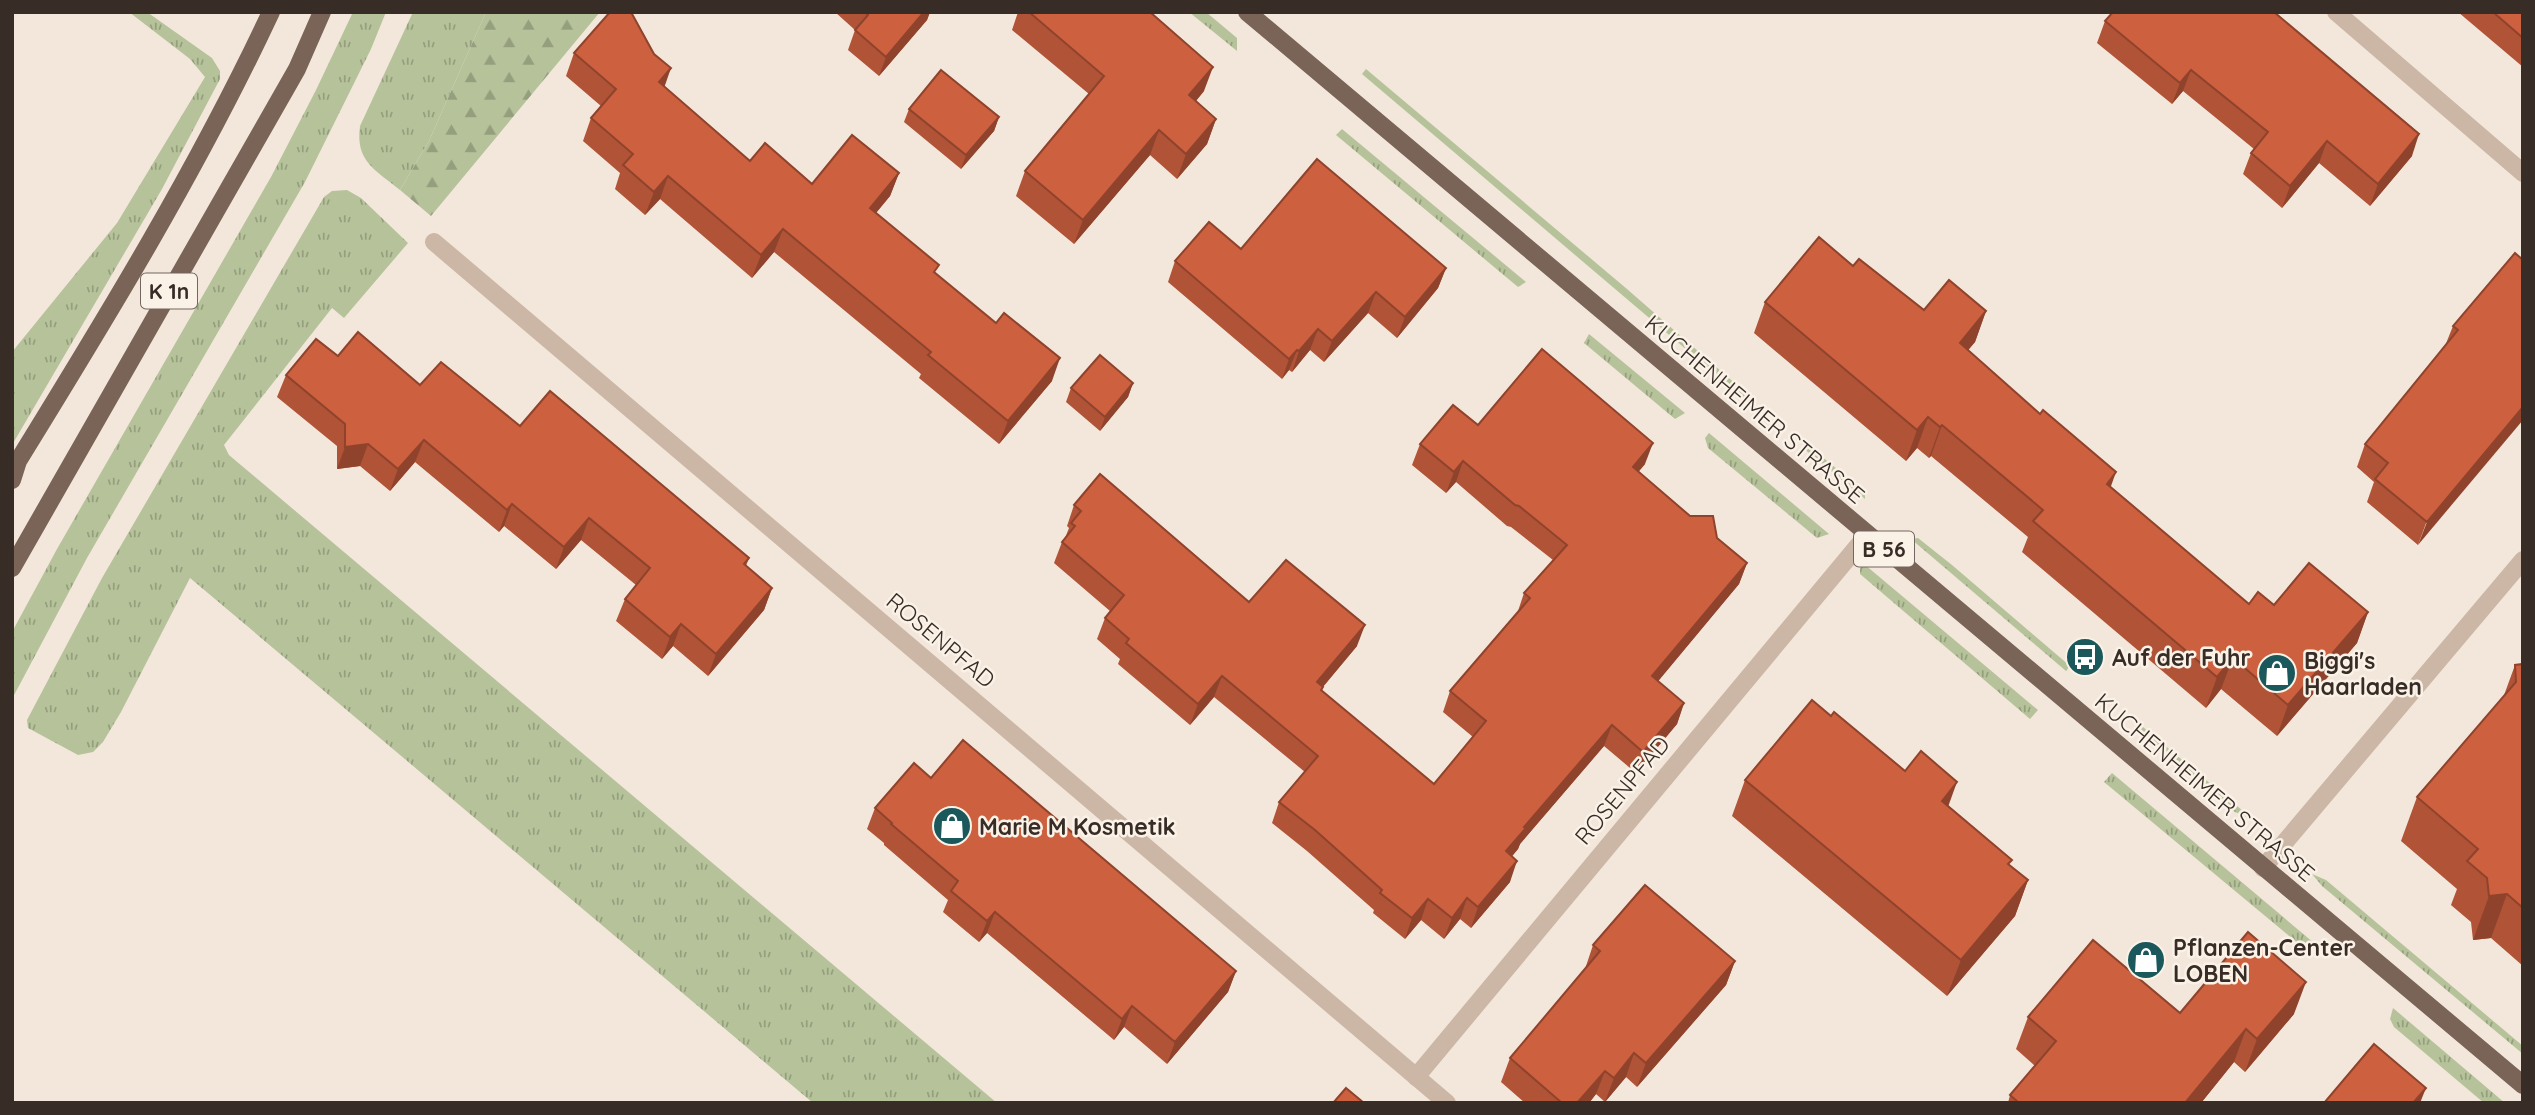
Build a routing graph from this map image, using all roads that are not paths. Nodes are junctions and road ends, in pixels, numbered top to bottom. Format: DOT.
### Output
graph roads {
  1 [pos="271,12"];
  2 [pos="321,12"];
  3 [pos="1247,12"];
  4 [pos="2336,12"];
  5 [pos="2523,173"];
  6 [pos="434,242"];
  7 [pos="12,480"];
  8 [pos="1867,535"];
  9 [pos="2523,559"];
  10 [pos="12,568"];
  11 [pos="2263,869"];
  12 [pos="1416,1077"];
  13 [pos="2523,1085"];
  14 [pos="1447,1103"];
  1 -- 7 [label="main road, K 1n"];
  2 -- 10 [label="main road, K 1n"];
  3 -- 8 [label="main road, KUCHENHEIMER STRASSE / B 56"];
  4 -- 5 [label="street"];
  6 -- 12 [label="street, ROSENPFAD"];
  8 -- 11 [label="main road, KUCHENHEIMER STRASSE / B 56"];
  8 -- 12 [label="street, ROSENPFAD"];
  9 -- 11 [label="street"];
  11 -- 13 [label="main road, KUCHENHEIMER STRASSE / B 56"];
  12 -- 14 [label="street, ROSENPFAD"];
}
